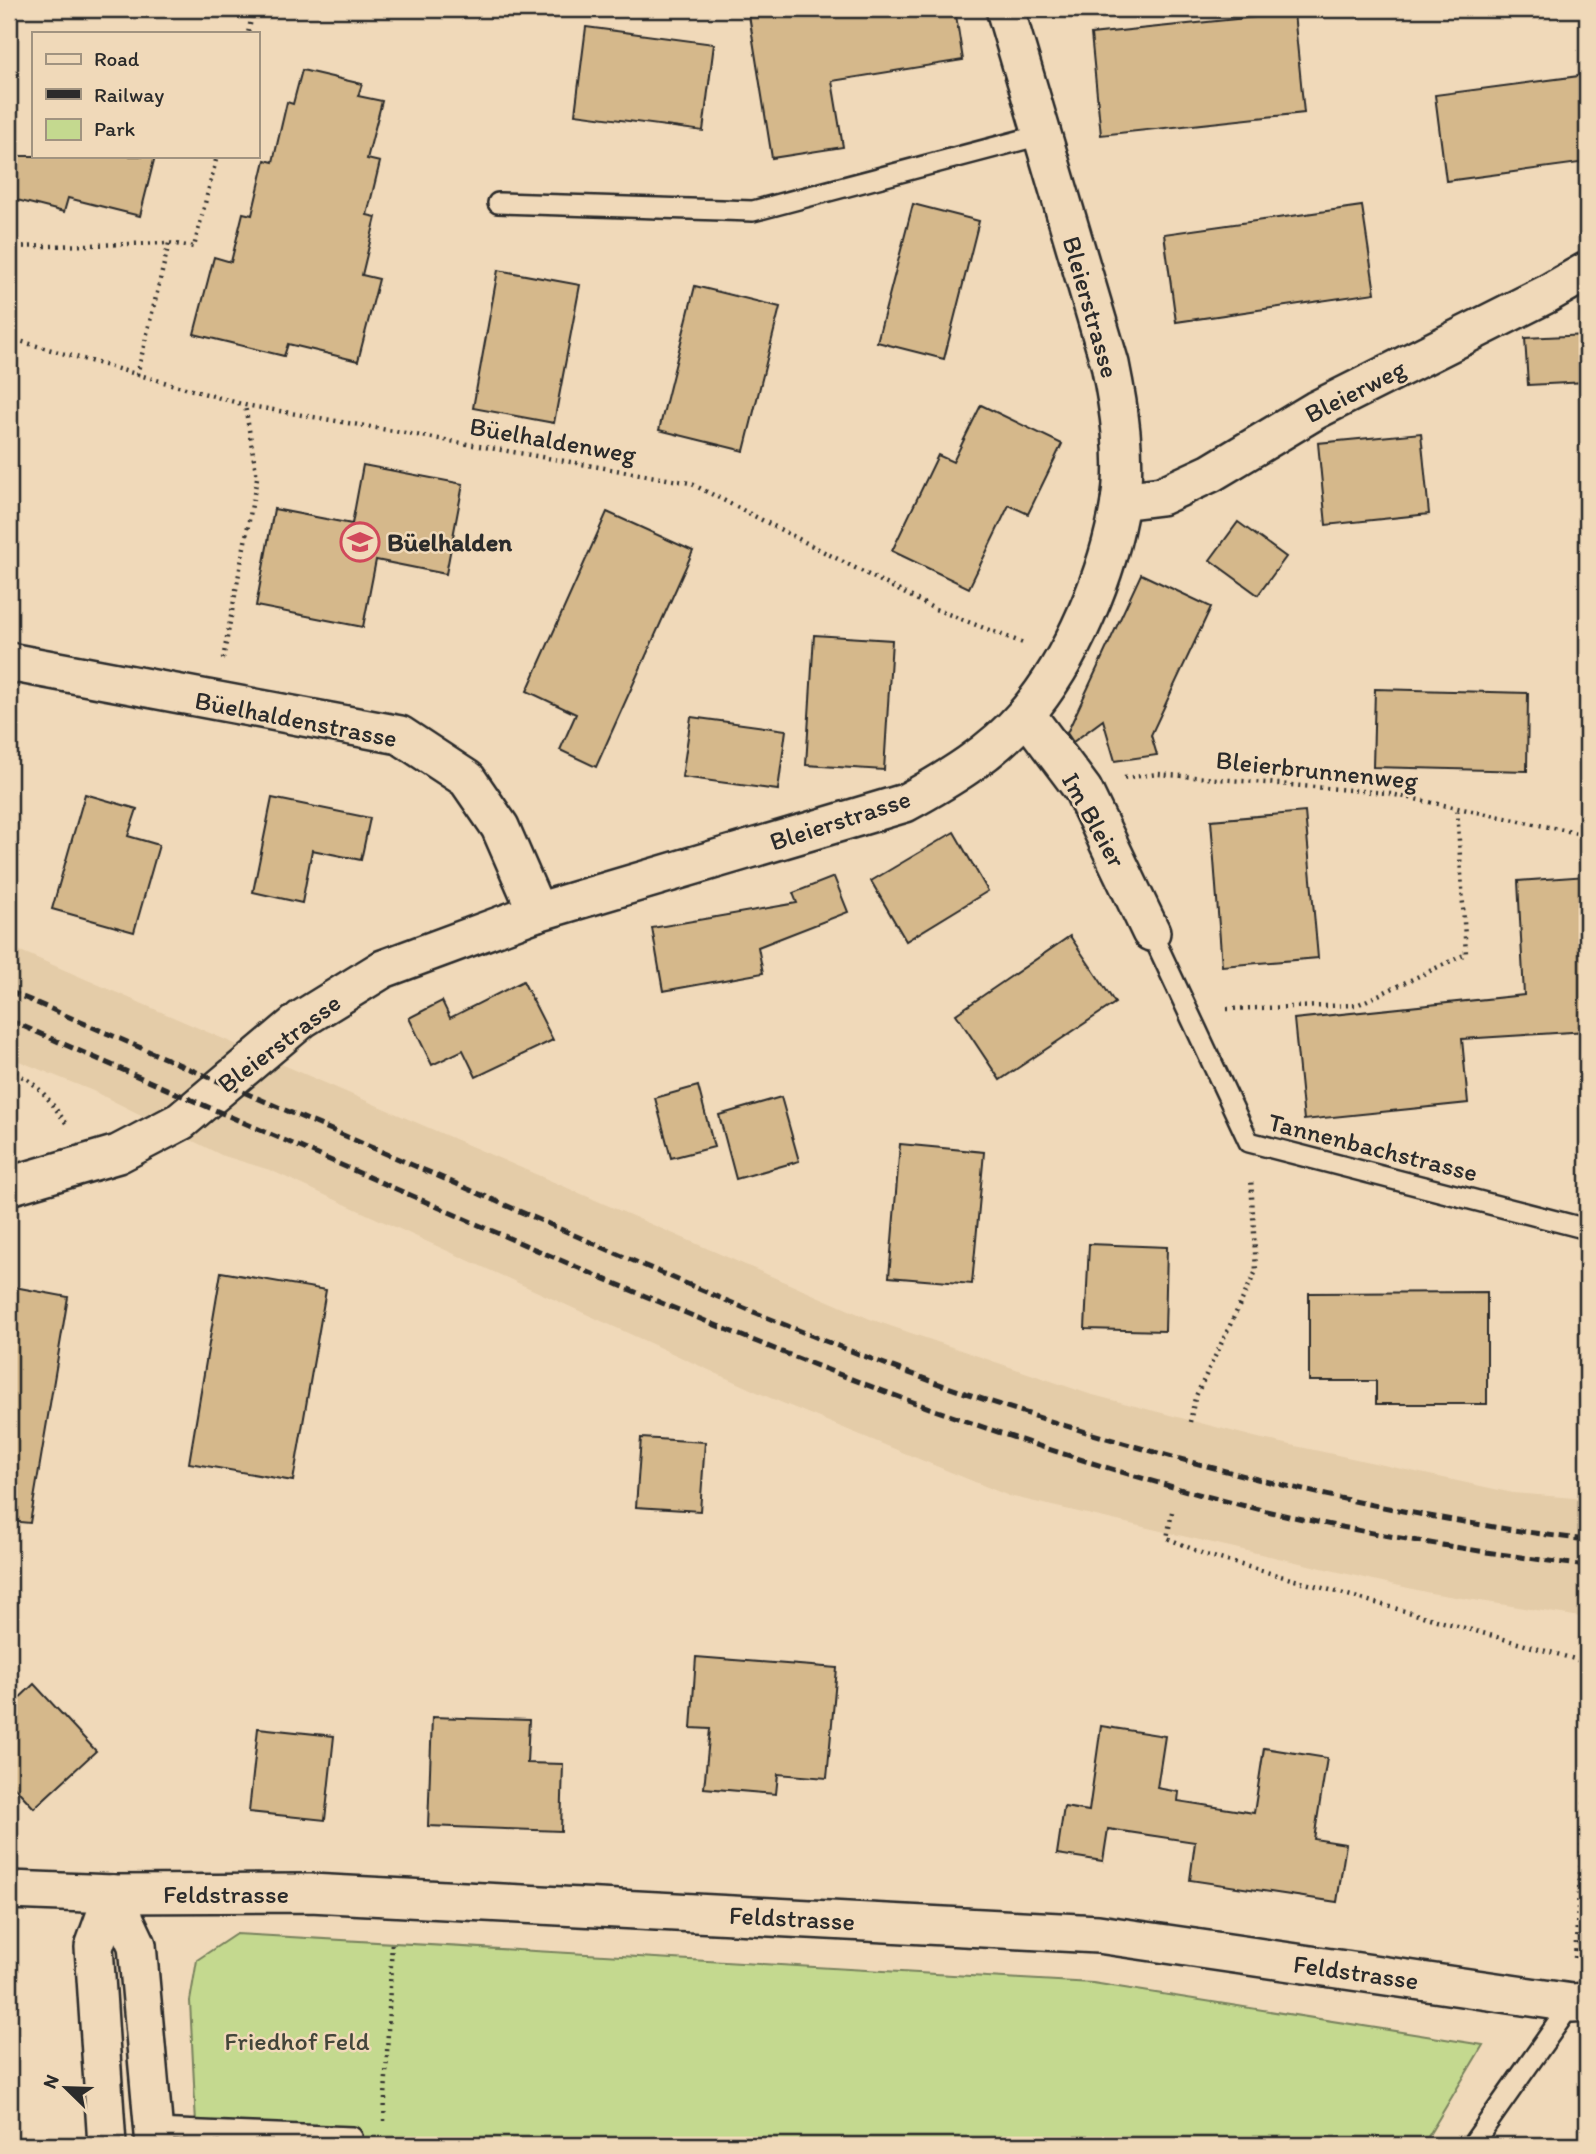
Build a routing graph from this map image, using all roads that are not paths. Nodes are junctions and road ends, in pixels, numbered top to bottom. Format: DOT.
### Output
graph roads {
  1 [pos="1005,9"];
  2 [pos="1041,135"];
  3 [pos="498,203"];
  4 [pos="1587,271"];
  5 [pos="1121,501"];
  6 [pos="9,662"];
  7 [pos="1026,714"];
  8 [pos="537,912"];
  9 [pos="1151,932"];
  10 [pos="9,1186"];
  11 [pos="1587,1229"];
  12 [pos="9,1890"];
  13 [pos="113,1894"];
  14 [pos="1579,2003"];
  15 [pos="154,2137"];
  16 [pos="107,2145"];
  17 [pos="352,2145"];
  18 [pos="1472,2145"];
  1 -- 2 [label="street, Bleierstrasse"];
  2 -- 3 [label="lane"];
  2 -- 5 [label="street, Bleierstrasse"];
  4 -- 5 [label="street, Bleierweg"];
  5 -- 7 [label="street, Bleierstrasse"];
  6 -- 8 [label="street, Büelhaldenstrasse"];
  7 -- 8 [label="street, Bleierstrasse"];
  7 -- 9 [label="street, Im Bleier"];
  8 -- 10 [label="street, Bleierstrasse"];
  9 -- 11 [label="lane, Tannenbachstrasse"];
  12 -- 13 [label="street, Feldstrasse"];
  13 -- 14 [label="street, Feldstrasse"];
  13 -- 15 [label="street"];
  13 -- 16 [label="street"];
  14 -- 18 [label="lane"];
  15 -- 17 [label="lane"];
}
